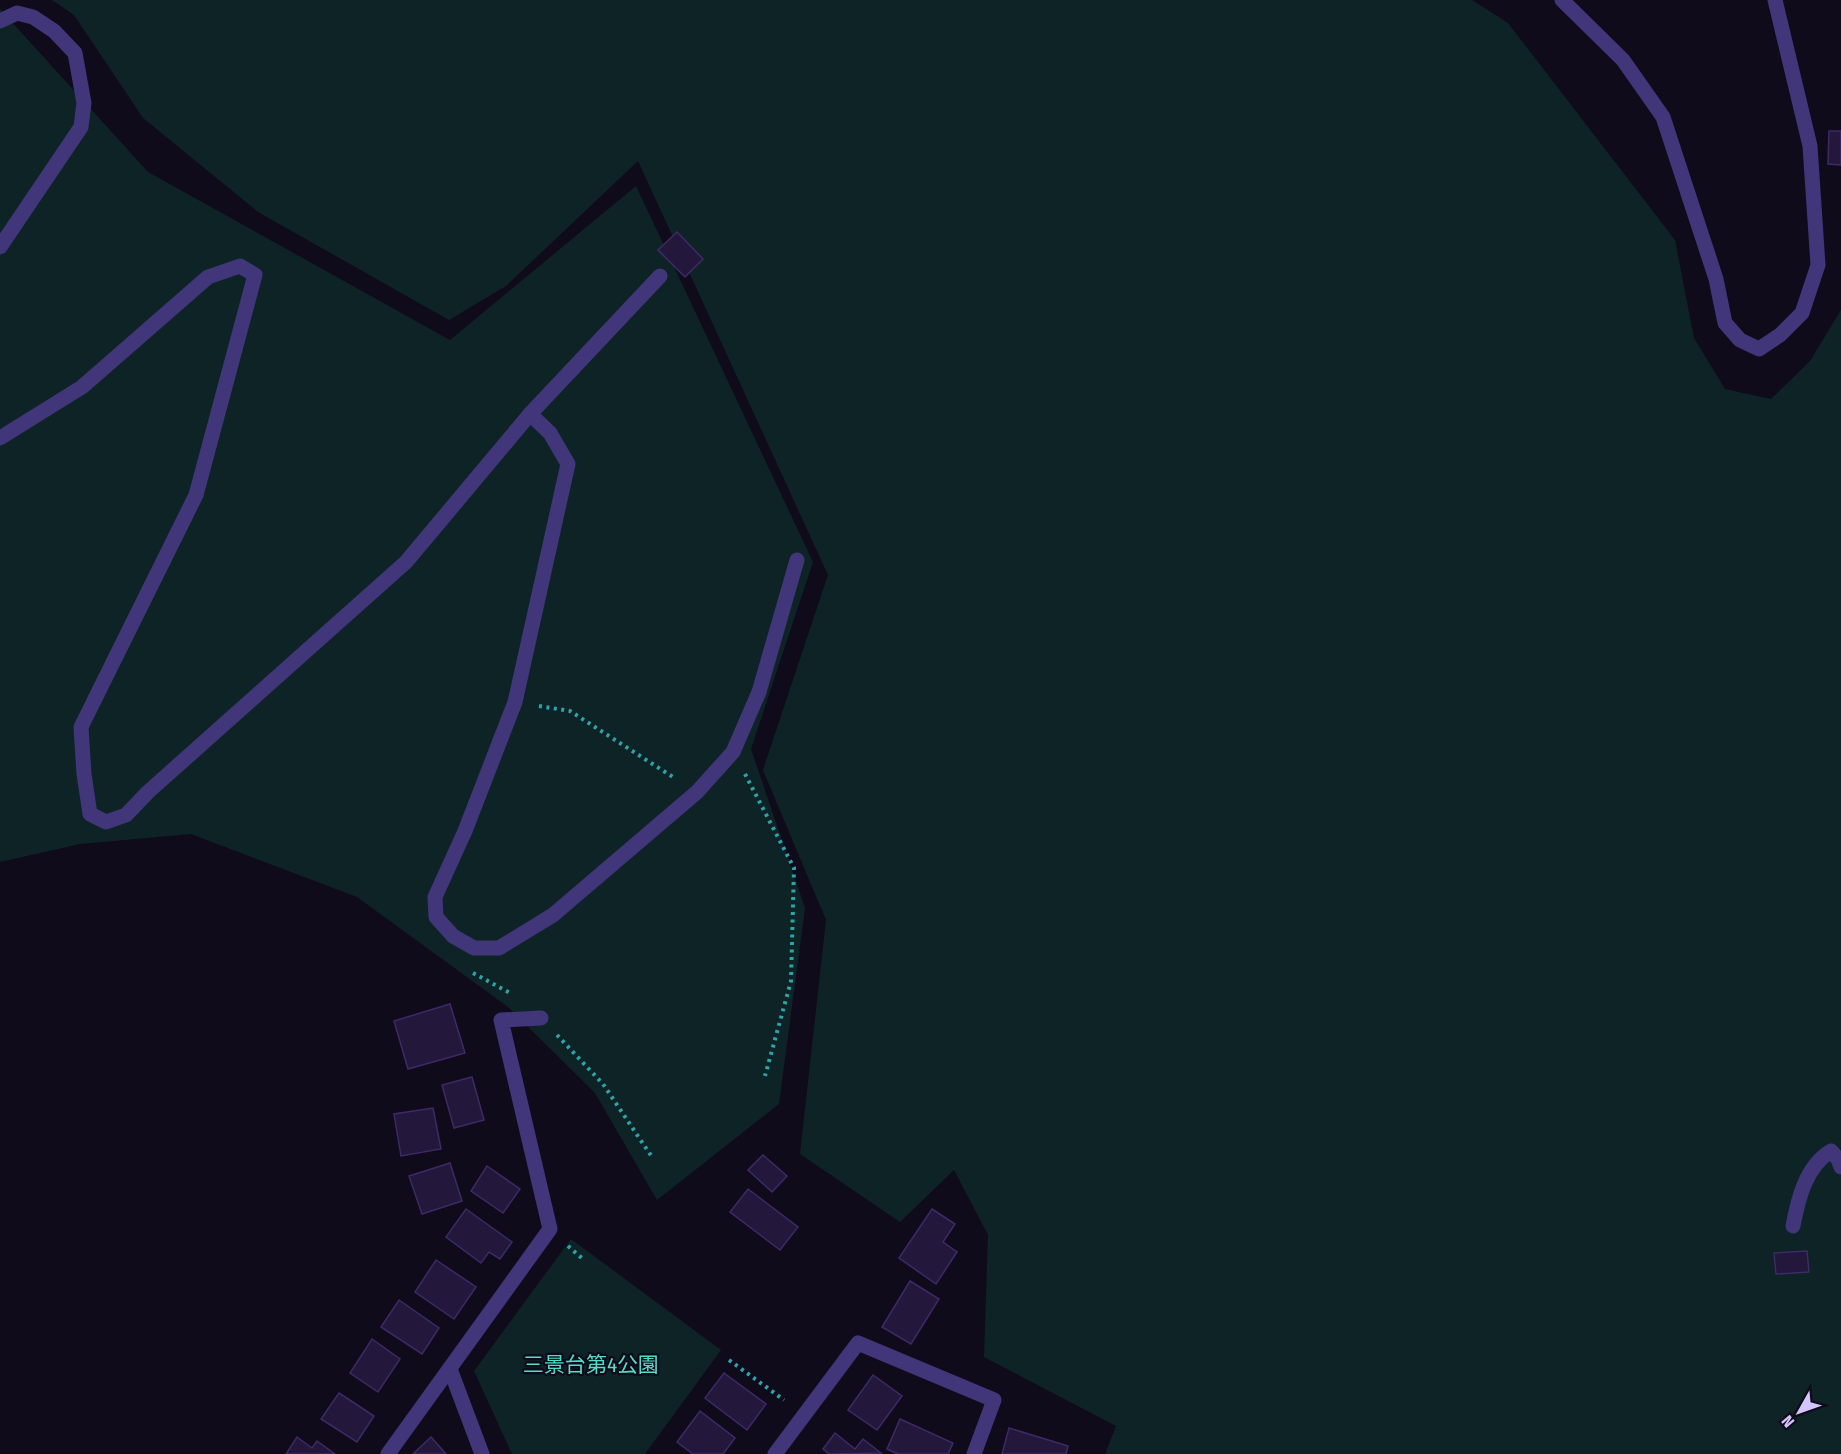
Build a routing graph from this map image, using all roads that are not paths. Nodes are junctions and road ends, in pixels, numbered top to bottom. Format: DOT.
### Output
graph roads {
  1 [pos="1562,0"];
  2 [pos="1775,0"];
  3 [pos="0,21"];
  4 [pos="0,247"];
  5 [pos="660,276"];
  6 [pos="530,414"];
  7 [pos="0,438"];
  8 [pos="796,560"];
  9 [pos="541,1018"];
  10 [pos="1841,1167"];
  11 [pos="1793,1226"];
  12 [pos="450,1369"];
  13 [pos="388,1454"];
  14 [pos="482,1454"];
  15 [pos="775,1454"];
  16 [pos="974,1454"];
  1 -- 2 [label="street"];
  3 -- 4 [label="street"];
  5 -- 6 [label="street"];
  6 -- 7 [label="street"];
  6 -- 8 [label="street"];
  9 -- 12 [label="street"];
  10 -- 11 [label="street"];
  12 -- 13 [label="street"];
  12 -- 14 [label="street"];
  15 -- 16 [label="street"];
}
